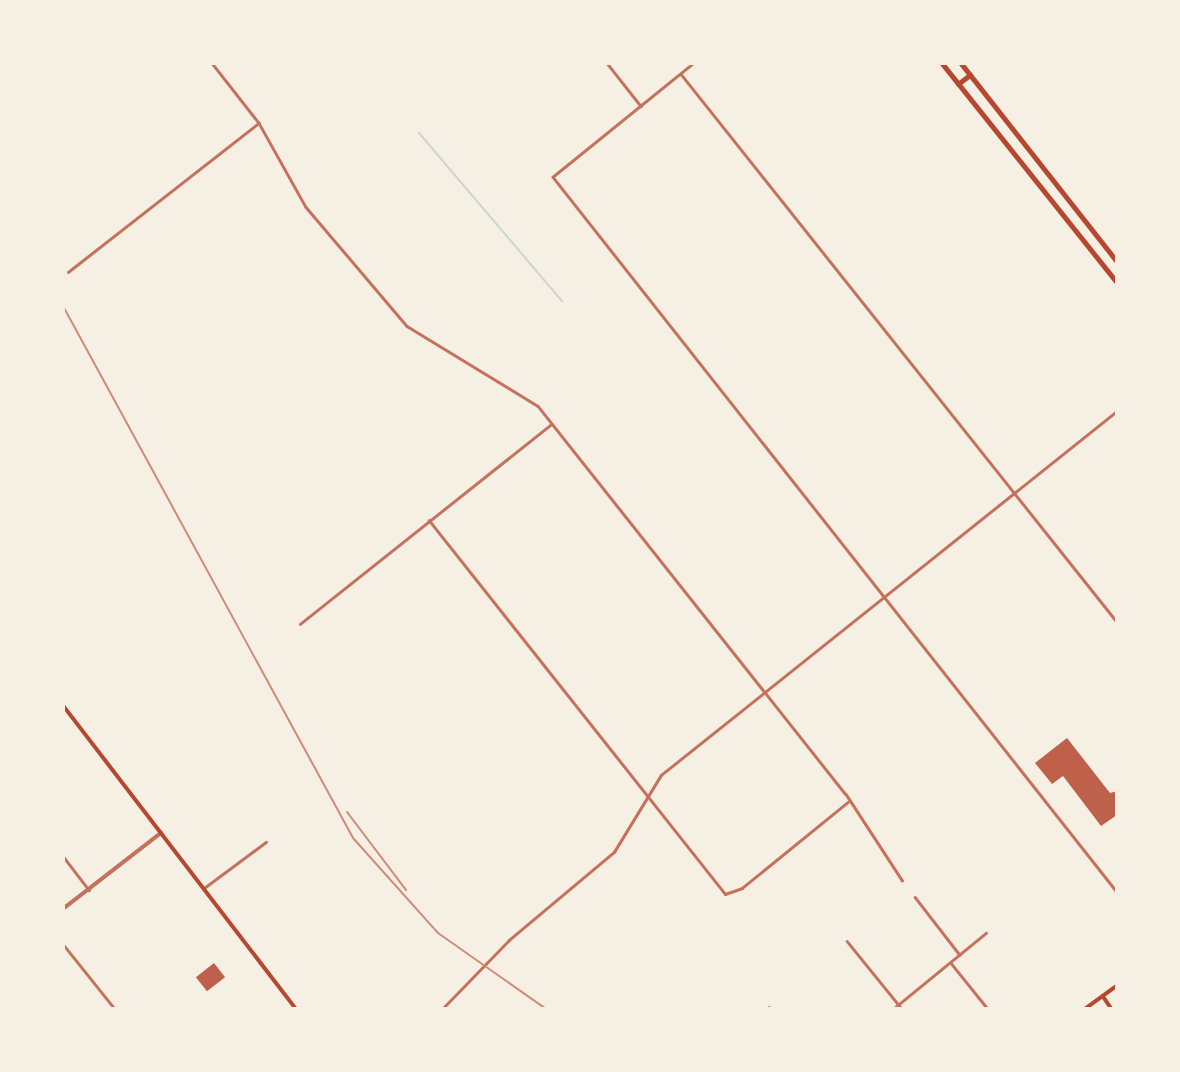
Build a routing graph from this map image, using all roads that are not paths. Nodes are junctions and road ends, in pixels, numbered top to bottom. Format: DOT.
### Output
graph roads {
  1 [pos="212,63"];
  2 [pos="607,63"];
  3 [pos="694,63"];
  4 [pos="942,63"];
  5 [pos="961,63"];
  6 [pos="681,74"];
  7 [pos="970,75"];
  8 [pos="958,83"];
  9 [pos="641,106"];
  10 [pos="259,123"];
  11 [pos="1042,167"];
  12 [pos="1032,175"];
  13 [pos="1099,238"];
  14 [pos="1089,246"];
  15 [pos="1117,261"];
  16 [pos="68,272"];
  17 [pos="1117,282"];
  18 [pos="1117,411"];
  19 [pos="551,424"];
  20 [pos="1014,493"];
  21 [pos="429,520"];
  22 [pos="884,597"];
  23 [pos="1117,622"];
  24 [pos="300,624"];
  25 [pos="763,692"];
  26 [pos="63,705"];
  27 [pos="647,795"];
  28 [pos="848,802"];
  29 [pos="161,833"];
  30 [pos="265,842"];
  31 [pos="63,856"];
  32 [pos="902,880"];
  33 [pos="204,889"];
  34 [pos="89,890"];
  35 [pos="1117,892"];
  36 [pos="915,897"];
  37 [pos="63,909"];
  38 [pos="986,933"];
  39 [pos="847,942"];
  40 [pos="63,944"];
  41 [pos="960,955"];
  42 [pos="951,963"];
  43 [pos="1117,986"];
  44 [pos="1103,996"];
  45 [pos="451,1002"];
  46 [pos="1117,1003"];
  47 [pos="899,1005"];
  48 [pos="1110,1008"];
  49 [pos="115,1009"];
  50 [pos="296,1009"];
  51 [pos="442,1009"];
  52 [pos="456,1009"];
  53 [pos="893,1009"];
  54 [pos="902,1009"];
  55 [pos="988,1009"];
  56 [pos="1085,1009"];
  1 -- 10 [label="street"];
  2 -- 9 [label="street"];
  3 -- 6 [label="street"];
  4 -- 8 [label="main road"];
  5 -- 7 [label="main road"];
  6 -- 9 [label="street"];
  6 -- 20 [label="street"];
  7 -- 8 [label="main road"];
  7 -- 11 [label="main road"];
  8 -- 12 [label="main road"];
  9 -- 22 [label="street"];
  10 -- 16 [label="street"];
  10 -- 19 [label="street"];
  11 -- 12 [label="main road"];
  11 -- 13 [label="main road"];
  12 -- 14 [label="main road"];
  13 -- 14 [label="main road"];
  13 -- 15 [label="main road"];
  14 -- 17 [label="main road"];
  18 -- 20 [label="street"];
  19 -- 21 [label="street"];
  19 -- 25 [label="street"];
  20 -- 22 [label="street"];
  20 -- 23 [label="street"];
  21 -- 24 [label="street"];
  21 -- 27 [label="street"];
  22 -- 25 [label="street"];
  22 -- 35 [label="street"];
  25 -- 27 [label="street"];
  25 -- 28 [label="street"];
  26 -- 29 [label="main road"];
  27 -- 28 [label="street"];
  27 -- 45 [label="street"];
  28 -- 32 [label="street"];
  29 -- 33 [label="main road"];
  29 -- 34 [label="street"];
  30 -- 33 [label="street"];
  31 -- 34 [label="street"];
  33 -- 50 [label="main road"];
  34 -- 37 [label="street"];
  36 -- 41 [label="street"];
  38 -- 41 [label="street"];
  39 -- 47 [label="street"];
  40 -- 49 [label="street"];
  41 -- 42 [label="street"];
  42 -- 47 [label="street"];
  42 -- 55 [label="street"];
  43 -- 44 [label="main road"];
  44 -- 48 [label="main road"];
  44 -- 56 [label="main road"];
  45 -- 51 [label="street"];
  45 -- 52 [label="street"];
  46 -- 48 [label="main road"];
  47 -- 53 [label="street"];
  47 -- 54 [label="street"];
}
